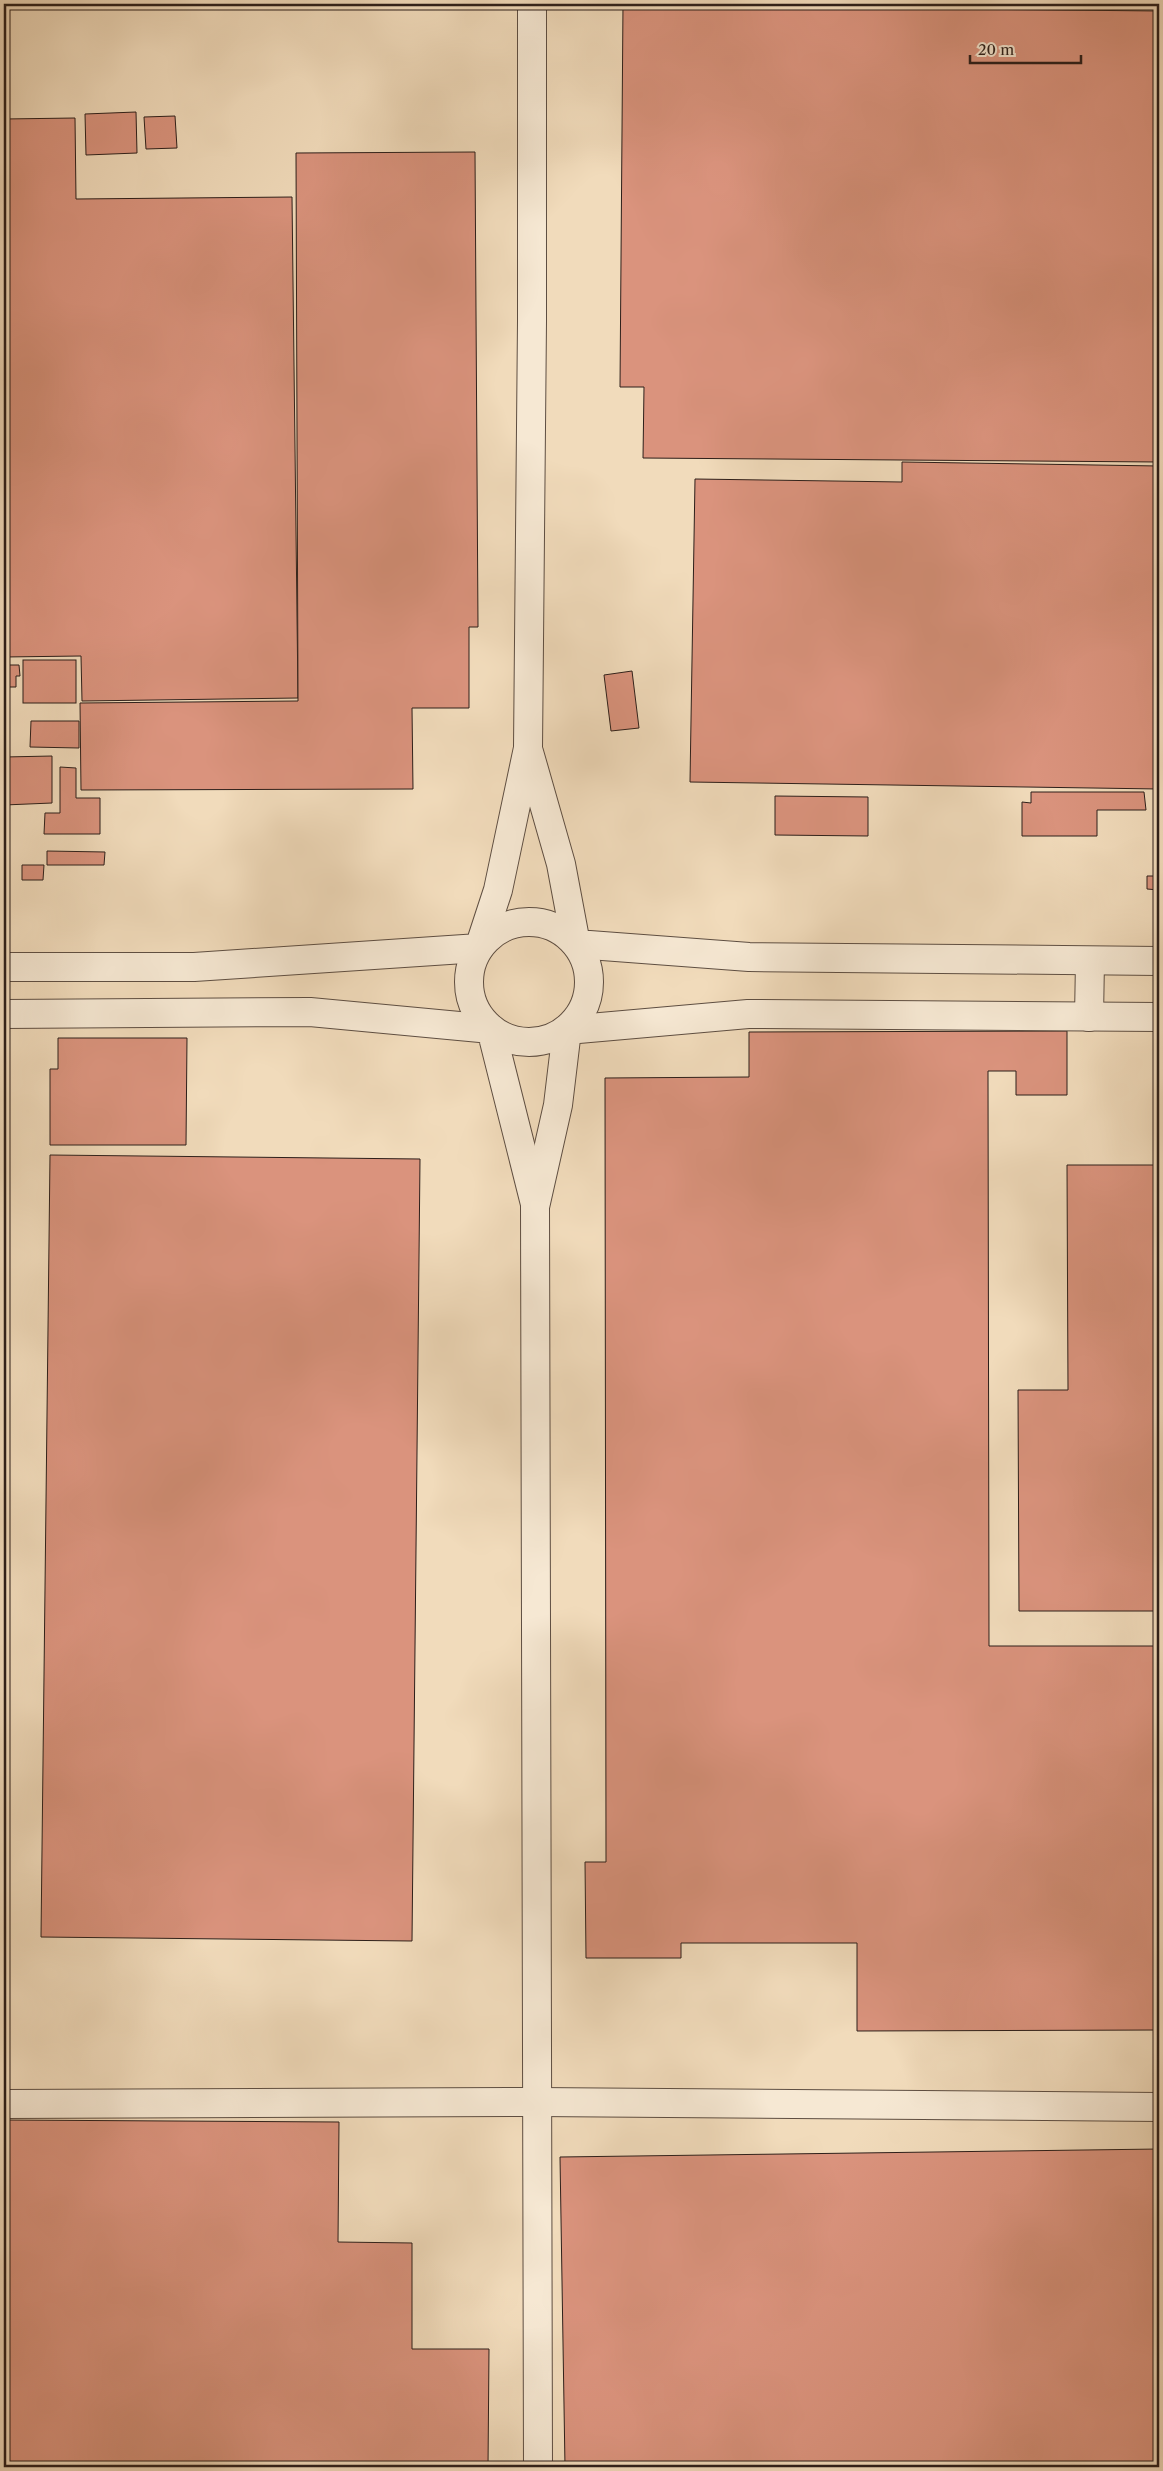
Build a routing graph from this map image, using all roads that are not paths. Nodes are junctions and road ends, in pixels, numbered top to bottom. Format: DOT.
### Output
graph roads {
  1 [pos="532,4"];
  2 [pos="528,748"];
  3 [pos="576,944"];
  4 [pos="479,948"];
  5 [pos="1090,960"];
  6 [pos="1159,961"];
  7 [pos="4,967"];
  8 [pos="4,1014"];
  9 [pos="1089,1017"];
  10 [pos="1159,1017"];
  11 [pos="491,1029"];
  12 [pos="567,1030"];
  13 [pos="535,1207"];
  14 [pos="537,2102"];
  15 [pos="4,2104"];
  16 [pos="1159,2107"];
  17 [pos="538,2467"];
  1 -- 2 [label="street"];
  2 -- 3 [label="street"];
  2 -- 4 [label="street"];
  3 -- 4 [label="street"];
  3 -- 5 [label="street"];
  3 -- 12 [label="street"];
  4 -- 7 [label="street"];
  4 -- 11 [label="street"];
  5 -- 6 [label="street"];
  5 -- 9 [label="street"];
  8 -- 11 [label="street"];
  9 -- 10 [label="street"];
  9 -- 12 [label="street"];
  11 -- 12 [label="street"];
  11 -- 13 [label="street"];
  12 -- 13 [label="street"];
  13 -- 14 [label="street"];
  14 -- 15 [label="street"];
  14 -- 16 [label="street"];
  14 -- 17 [label="street"];
}
